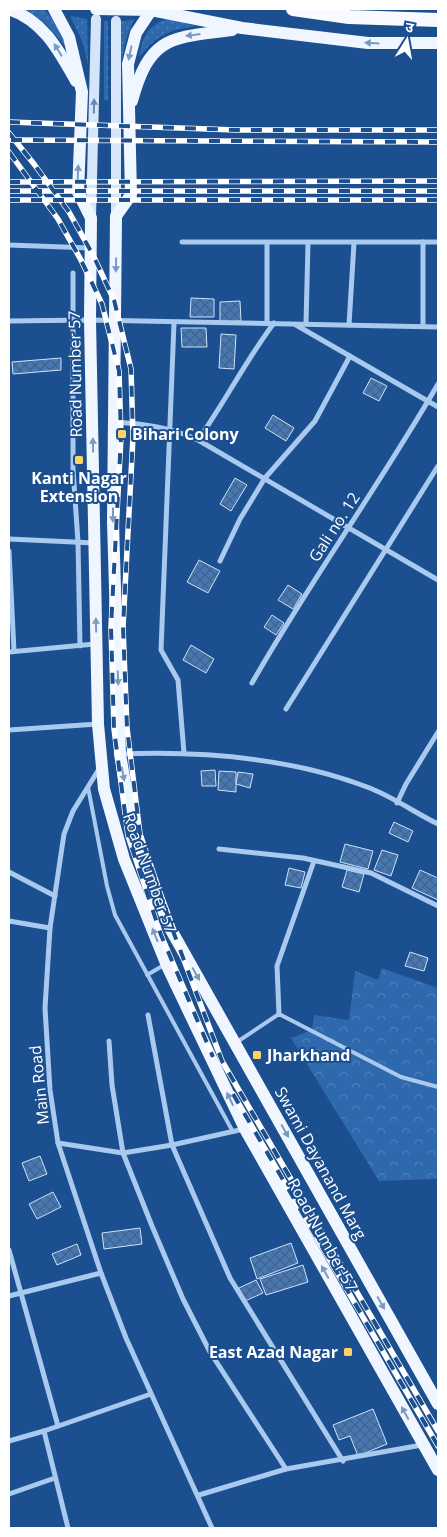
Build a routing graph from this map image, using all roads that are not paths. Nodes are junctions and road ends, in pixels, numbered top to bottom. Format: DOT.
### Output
graph roads {
  1 [pos="9,9"];
  2 [pos="54,9"];
  3 [pos="152,9"];
  4 [pos="293,9"];
  5 [pos="96,14"];
  6 [pos="438,20"];
  7 [pos="116,21"];
  8 [pos="242,28"];
  9 [pos="438,43"];
  10 [pos="82,92"];
  11 [pos="128,115"];
  12 [pos="116,216"];
  13 [pos="91,218"];
  14 [pos="182,242"];
  15 [pos="422,242"];
  16 [pos="438,242"];
  17 [pos="267,243"];
  18 [pos="308,243"];
  19 [pos="354,243"];
  20 [pos="9,245"];
  21 [pos="91,248"];
  22 [pos="72,273"];
  23 [pos="72,320"];
  24 [pos="90,320"];
  25 [pos="115,320"];
  26 [pos="9,321"];
  27 [pos="174,323"];
  28 [pos="271,323"];
  29 [pos="294,323"];
  30 [pos="306,324"];
  31 [pos="350,325"];
  32 [pos="423,326"];
  33 [pos="438,327"];
  34 [pos="350,356"];
  35 [pos="438,384"];
  36 [pos="428,401"];
  37 [pos="438,407"];
  38 [pos="114,422"];
  39 [pos="168,428"];
  40 [pos="198,440"];
  41 [pos="438,466"];
  42 [pos="265,478"];
  43 [pos="347,527"];
  44 [pos="9,539"];
  45 [pos="78,542"];
  46 [pos="95,543"];
  47 [pos="386,550"];
  48 [pos="9,551"];
  49 [pos="220,561"];
  50 [pos="438,580"];
  51 [pos="96,644"];
  52 [pos="80,646"];
  53 [pos="11,651"];
  54 [pos="252,683"];
  55 [pos="286,709"];
  56 [pos="98,724"];
  57 [pos="9,730"];
  58 [pos="438,732"];
  59 [pos="184,753"];
  60 [pos="120,754"];
  61 [pos="101,767"];
  62 [pos="88,787"];
  63 [pos="397,803"];
  64 [pos="438,816"];
  65 [pos="436,823"];
  66 [pos="220,849"];
  67 [pos="314,861"];
  68 [pos="9,872"];
  69 [pos="54,896"];
  70 [pos="438,906"];
  71 [pos="9,921"];
  72 [pos="50,928"];
  73 [pos="166,964"];
  74 [pos="147,975"];
  75 [pos="279,1014"];
  76 [pos="148,1016"];
  77 [pos="109,1041"];
  78 [pos="235,1043"];
  79 [pos="438,1087"];
  80 [pos="239,1130"];
  81 [pos="58,1143"];
  82 [pos="172,1145"];
  83 [pos="123,1153"];
  84 [pos="9,1250"];
  85 [pos="101,1273"];
  86 [pos="21,1292"];
  87 [pos="9,1296"];
  88 [pos="151,1394"];
  89 [pos="438,1404"];
  90 [pos="58,1426"];
  91 [pos="44,1431"];
  92 [pos="9,1441"];
  93 [pos="422,1445"];
  94 [pos="343,1461"];
  95 [pos="286,1469"];
  96 [pos="438,1470"];
  97 [pos="55,1478"];
  98 [pos="9,1494"];
  99 [pos="199,1495"];
  100 [pos="68,1528"];
  101 [pos="212,1528"];
  10 -- 1 [label="main road, one-way"];
  2 -- 10 [label="main road"];
  3 -- 5 [label="main road"];
  3 -- 8 [label="main road"];
  3 -- 11 [label="main road, one-way"];
  4 -- 6 [label="highway"];
  13 -- 5 [label="main road, one-way"];
  7 -- 12 [label="main road"];
  9 -- 8 [label="main road, one-way"];
  8 -- 11 [label="main road, one-way"];
  13 -- 10 [label="main road, one-way"];
  11 -- 12 [label="main road"];
  12 -- 25 [label="main road, one-way"];
  13 -- 21 [label="main road, Road Number 57"];
  14 -- 17 [label="street"];
  15 -- 16 [label="street"];
  15 -- 19 [label="street"];
  15 -- 32 [label="street"];
  17 -- 18 [label="street"];
  17 -- 28 [label="street"];
  18 -- 19 [label="street"];
  18 -- 30 [label="street"];
  19 -- 31 [label="street"];
  20 -- 21 [label="street"];
  21 -- 24 [label="main road, Road Number 57"];
  22 -- 23 [label="street"];
  23 -- 24 [label="street"];
  23 -- 26 [label="street"];
  23 -- 45 [label="street"];
  24 -- 25 [label="street"];
  46 -- 24 [label="main road, Road Number 57, one-way"];
  25 -- 27 [label="street"];
  25 -- 38 [label="main road"];
  27 -- 28 [label="street"];
  27 -- 39 [label="street"];
  28 -- 29 [label="street"];
  28 -- 40 [label="street"];
  29 -- 30 [label="street"];
  29 -- 34 [label="street"];
  30 -- 31 [label="street"];
  31 -- 32 [label="street"];
  32 -- 33 [label="street"];
  34 -- 36 [label="street"];
  34 -- 42 [label="street"];
  35 -- 36 [label="street, Gali no. 12"];
  36 -- 37 [label="street"];
  36 -- 43 [label="street, Gali no. 12"];
  38 -- 39 [label="street"];
  38 -- 60 [label="main road, Swami Dayanand Marg, one-way"];
  39 -- 40 [label="street"];
  39 -- 59 [label="street"];
  40 -- 42 [label="street"];
  41 -- 47 [label="street"];
  42 -- 43 [label="street"];
  42 -- 49 [label="street"];
  43 -- 47 [label="street"];
  43 -- 54 [label="street, Gali no. 12"];
  44 -- 45 [label="street"];
  45 -- 46 [label="street"];
  45 -- 52 [label="street"];
  51 -- 46 [label="main road, Road Number 57, one-way"];
  47 -- 50 [label="street"];
  47 -- 55 [label="street"];
  48 -- 53 [label="street"];
  51 -- 52 [label="street"];
  51 -- 56 [label="main road, Road Number 57"];
  52 -- 53 [label="street"];
  56 -- 57 [label="street"];
  56 -- 61 [label="main road, Road Number 57"];
  58 -- 63 [label="street"];
  59 -- 60 [label="street"];
  59 -- 63 [label="street"];
  60 -- 78 [label="main road, Swami Dayanand Marg, one-way"];
  61 -- 62 [label="street, Main Road"];
  73 -- 61 [label="main road, Road Number 57, one-way"];
  62 -- 69 [label="street, Main Road"];
  62 -- 74 [label="lane"];
  63 -- 65 [label="street"];
  64 -- 65 [label="street"];
  66 -- 67 [label="street"];
  67 -- 70 [label="street"];
  67 -- 75 [label="street"];
  68 -- 69 [label="street"];
  69 -- 72 [label="street, Main Road"];
  71 -- 72 [label="street"];
  72 -- 81 [label="street, Main Road"];
  73 -- 74 [label="lane"];
  80 -- 73 [label="main road, Road Number 57, one-way"];
  74 -- 80 [label="lane"];
  75 -- 78 [label="lane"];
  75 -- 79 [label="lane"];
  76 -- 82 [label="street"];
  77 -- 83 [label="street"];
  78 -- 89 [label="main road, Swami Dayanand Marg, one-way"];
  80 -- 82 [label="street"];
  93 -- 80 [label="main road, Road Number 57, one-way"];
  81 -- 83 [label="street"];
  81 -- 85 [label="street, Main Road"];
  82 -- 83 [label="street"];
  82 -- 94 [label="street"];
  83 -- 95 [label="street"];
  84 -- 86 [label="street"];
  85 -- 86 [label="street"];
  85 -- 88 [label="street, Main Road"];
  86 -- 87 [label="street"];
  86 -- 90 [label="street"];
  88 -- 90 [label="street"];
  88 -- 99 [label="street, Main Road"];
  90 -- 91 [label="street"];
  91 -- 92 [label="street"];
  91 -- 97 [label="street"];
  93 -- 94 [label="street"];
  93 -- 96 [label="main road, Road Number 57"];
  94 -- 95 [label="street"];
  95 -- 99 [label="street"];
  97 -- 98 [label="street"];
  97 -- 100 [label="street"];
  99 -- 101 [label="street, Main Road"];
}
